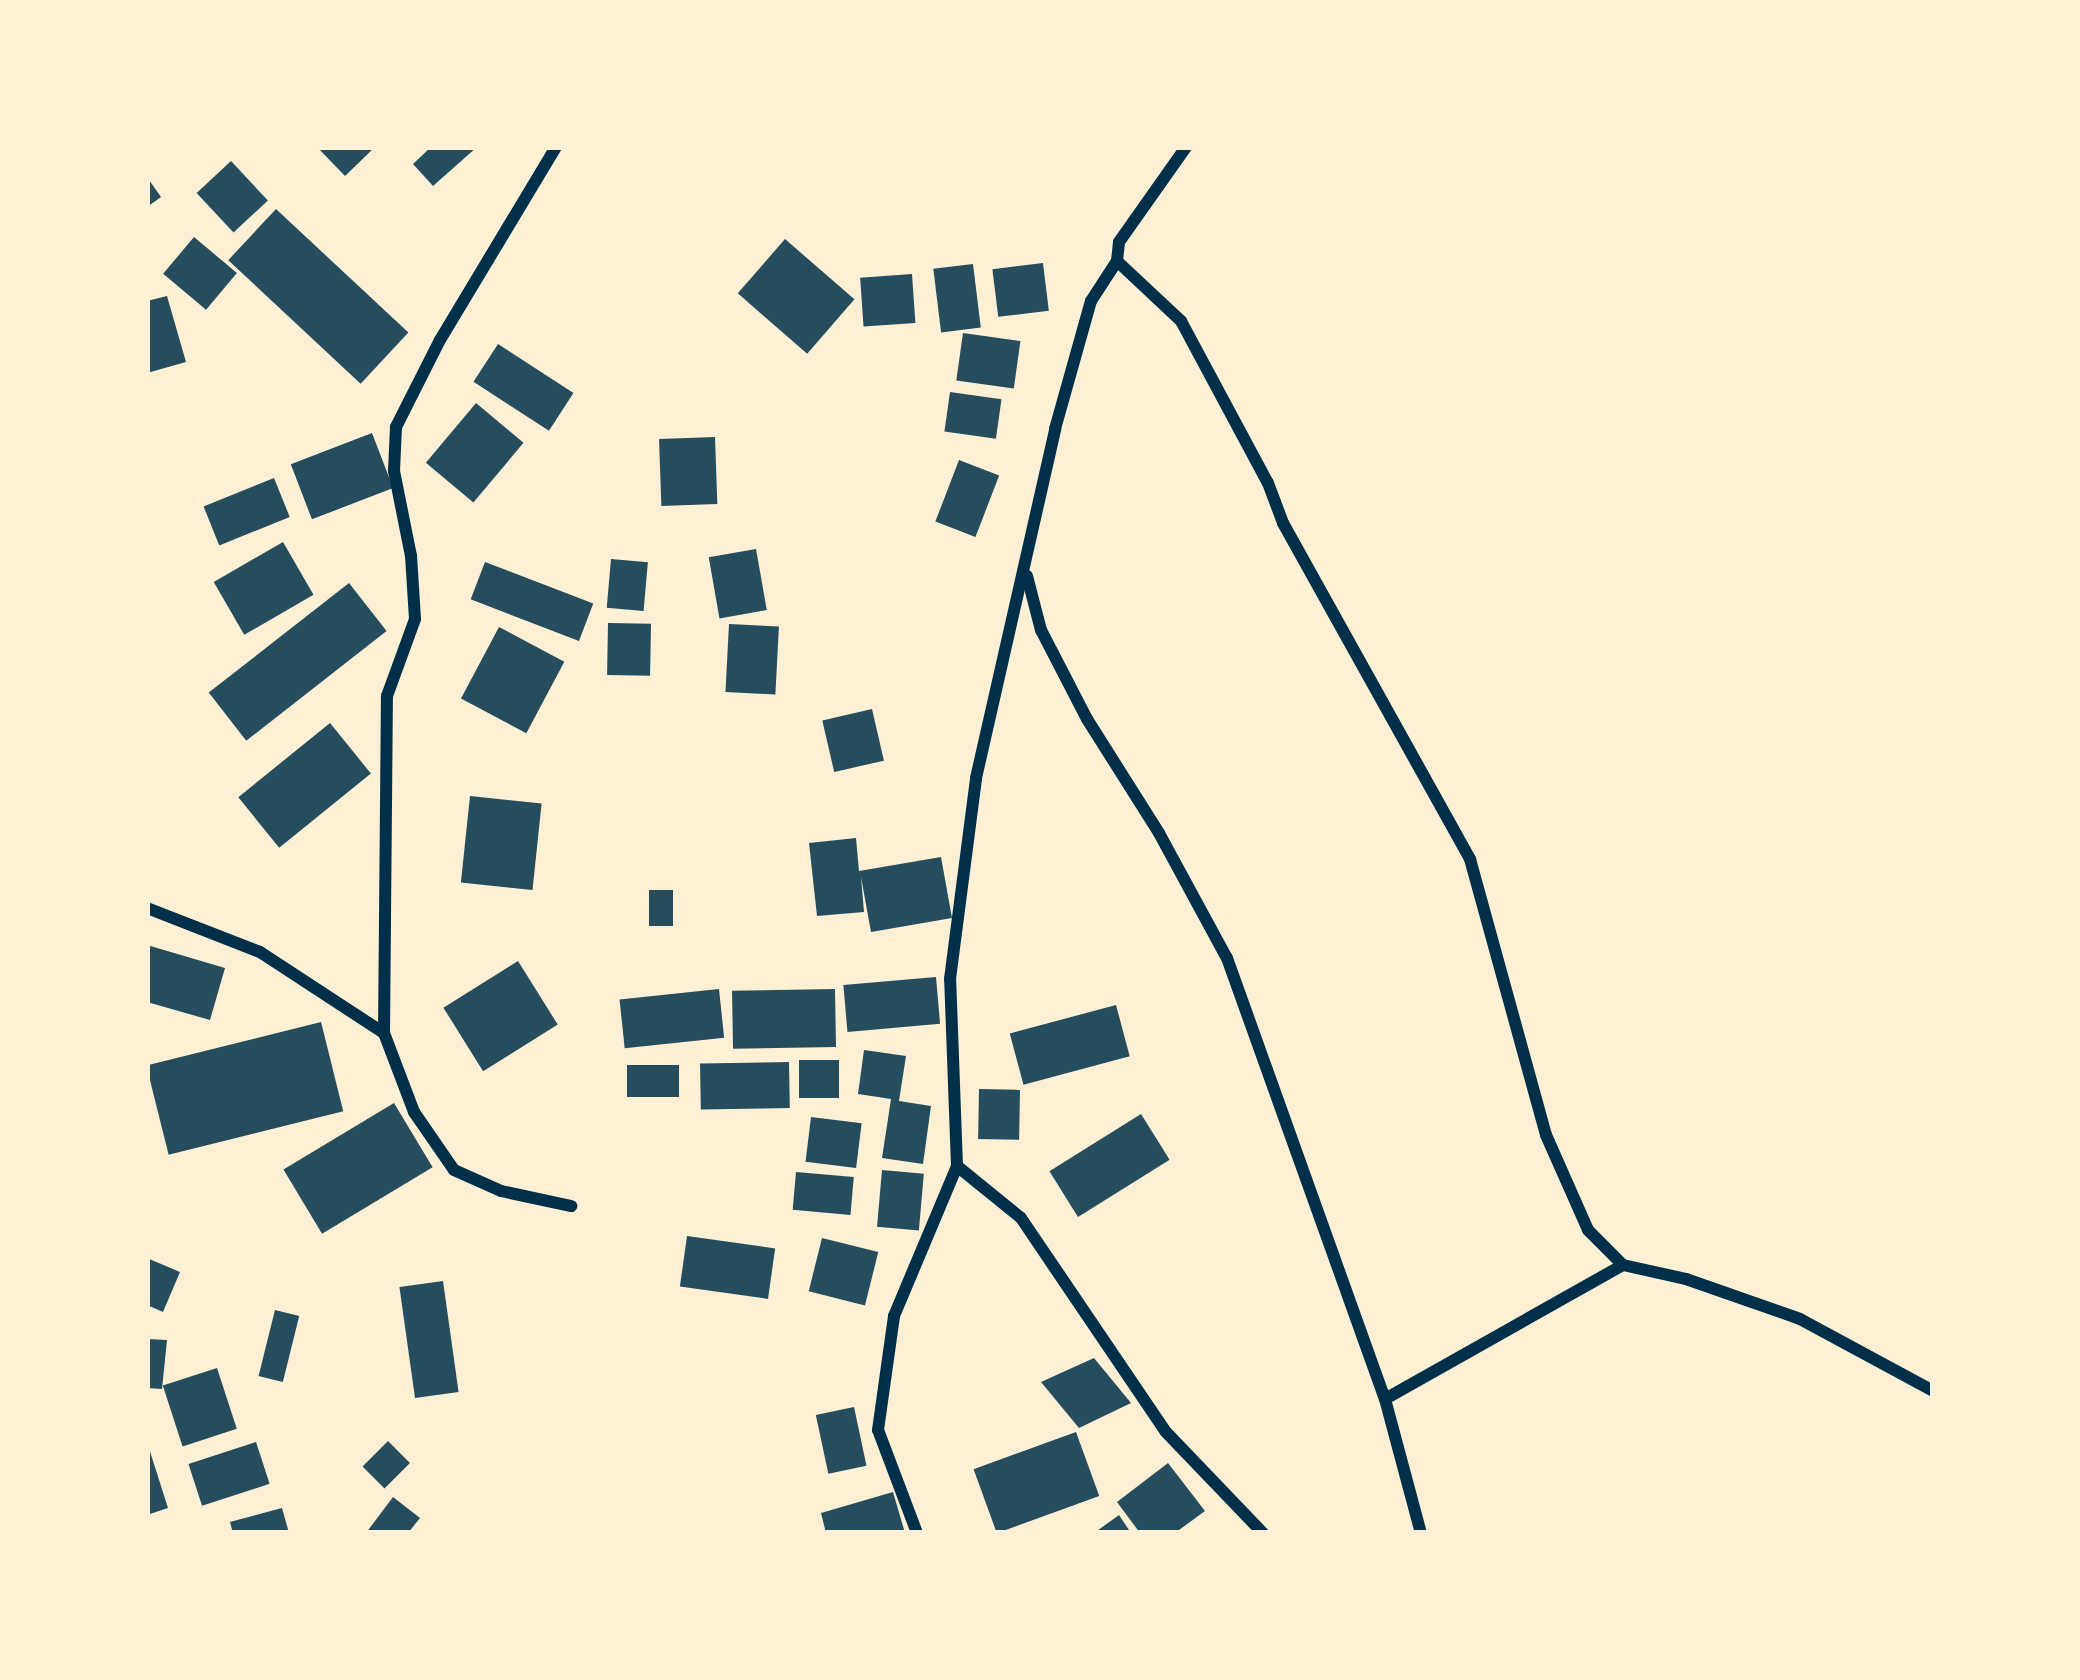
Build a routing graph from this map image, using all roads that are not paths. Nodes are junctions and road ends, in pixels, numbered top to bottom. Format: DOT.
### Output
graph roads {
  1 [pos="556,147"];
  2 [pos="1186,147"];
  3 [pos="1117,261"];
  4 [pos="1025,570"];
  5 [pos="147,908"];
  6 [pos="384,1033"];
  7 [pos="957,1166"];
  8 [pos="572,1206"];
  9 [pos="1623,1265"];
  10 [pos="1933,1391"];
  11 [pos="1385,1399"];
  12 [pos="1424,1532"];
  13 [pos="917,1533"];
  14 [pos="1263,1533"];
  1 -- 6 [label="street"];
  2 -- 3 [label="street"];
  3 -- 4 [label="street"];
  3 -- 9 [label="street"];
  4 -- 7 [label="street"];
  4 -- 11 [label="street"];
  5 -- 6 [label="street"];
  6 -- 8 [label="street"];
  7 -- 13 [label="street"];
  7 -- 14 [label="street"];
  9 -- 10 [label="street"];
  9 -- 11 [label="street"];
  11 -- 12 [label="street"];
}
